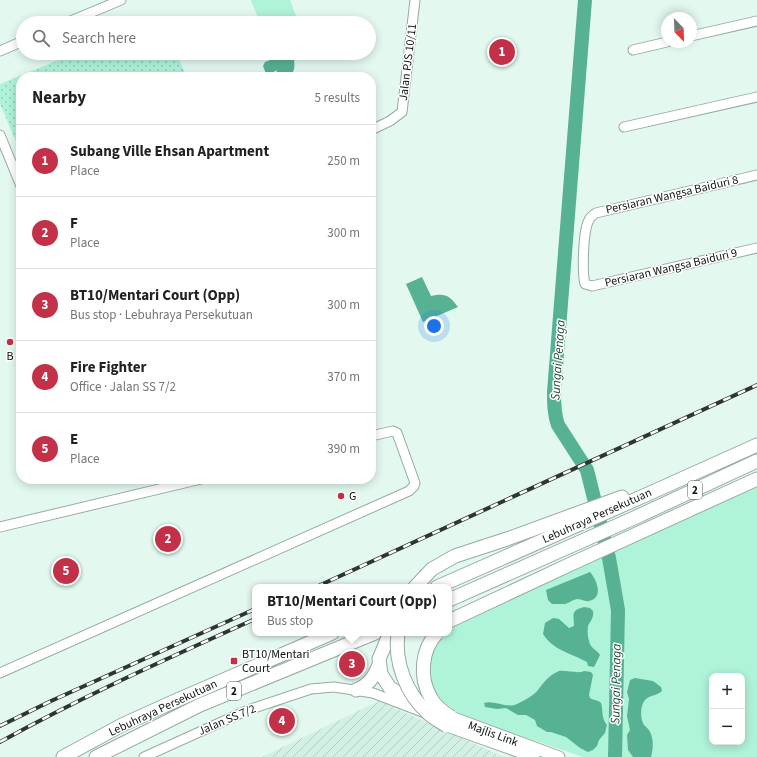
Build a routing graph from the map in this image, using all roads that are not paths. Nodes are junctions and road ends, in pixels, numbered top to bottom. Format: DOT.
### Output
graph roads {
  1 [pos="121,0"];
  2 [pos="415,0"];
  3 [pos="83,16"];
  4 [pos="757,21"];
  5 [pos="697,35"];
  6 [pos="661,43"];
  7 [pos="16,44"];
  8 [pos="0,50"];
  9 [pos="633,50"];
  10 [pos="757,97"];
  11 [pos="376,128"];
  12 [pos="624,128"];
  13 [pos="0,136"];
  14 [pos="16,174"];
  15 [pos="757,175"];
  16 [pos="757,248"];
  17 [pos="585,284"];
  18 [pos="376,434"];
  19 [pos="757,445"];
  20 [pos="757,461"];
  21 [pos="757,480"];
  22 [pos="180,484"];
  23 [pos="648,494"];
  24 [pos="0,527"];
  25 [pos="417,584"];
  26 [pos="444,584"];
  27 [pos="452,599"];
  28 [pos="452,620"];
  29 [pos="325,636"];
  30 [pos="368,636"];
  31 [pos="389,636"];
  32 [pos="398,636"];
  33 [pos="435,636"];
  34 [pos="379,665"];
  35 [pos="0,673"];
  36 [pos="356,690"];
  37 [pos="408,698"];
  38 [pos="449,721"];
  39 [pos="63,757"];
  40 [pos="96,757"];
  41 [pos="144,757"];
  42 [pos="534,757"];
  43 [pos="538,757"];
  44 [pos="559,757"];
  45 [pos="566,757"];
  1 -- 3 [label="street"];
  2 -- 11 [label="street, Jalan PJS 10/11"];
  4 -- 5 [label="street"];
  6 -- 9 [label="street"];
  7 -- 8 [label="street"];
  10 -- 12 [label="street"];
  13 -- 14 [label="street"];
  15 -- 17 [label="street, Persiaran Wangsa Baiduri 8"];
  16 -- 17 [label="street, Persiaran Wangsa Baiduri 9"];
  18 -- 35 [label="street"];
  19 -- 23 [label="highway, Lebuhraya Persekutuan / 2"];
  20 -- 27 [label="highway, Lebuhraya Persekutuan / 2"];
  21 -- 28 [label="highway"];
  22 -- 24 [label="street"];
  23 -- 25 [label="highway"];
  23 -- 26 [label="highway, Lebuhraya Persekutuan / 2"];
  29 -- 39 [label="highway, Lebuhraya Persekutuan / 2"];
  30 -- 40 [label="highway, Lebuhraya Persekutuan / 2"];
  31 -- 34 [label="highway"];
  32 -- 38 [label="highway, bridge"];
  33 -- 38 [label="highway, bridge"];
  34 -- 36 [label="highway"];
  34 -- 37 [label="highway"];
  36 -- 41 [label="street, Jalan SS 7/2"];
  36 -- 43 [label="street, Jalan SS 7/2"];
  37 -- 45 [label="street"];
  38 -- 42 [label="main road, Majlis Link"];
  38 -- 44 [label="main road, Majlis Link"];
}
